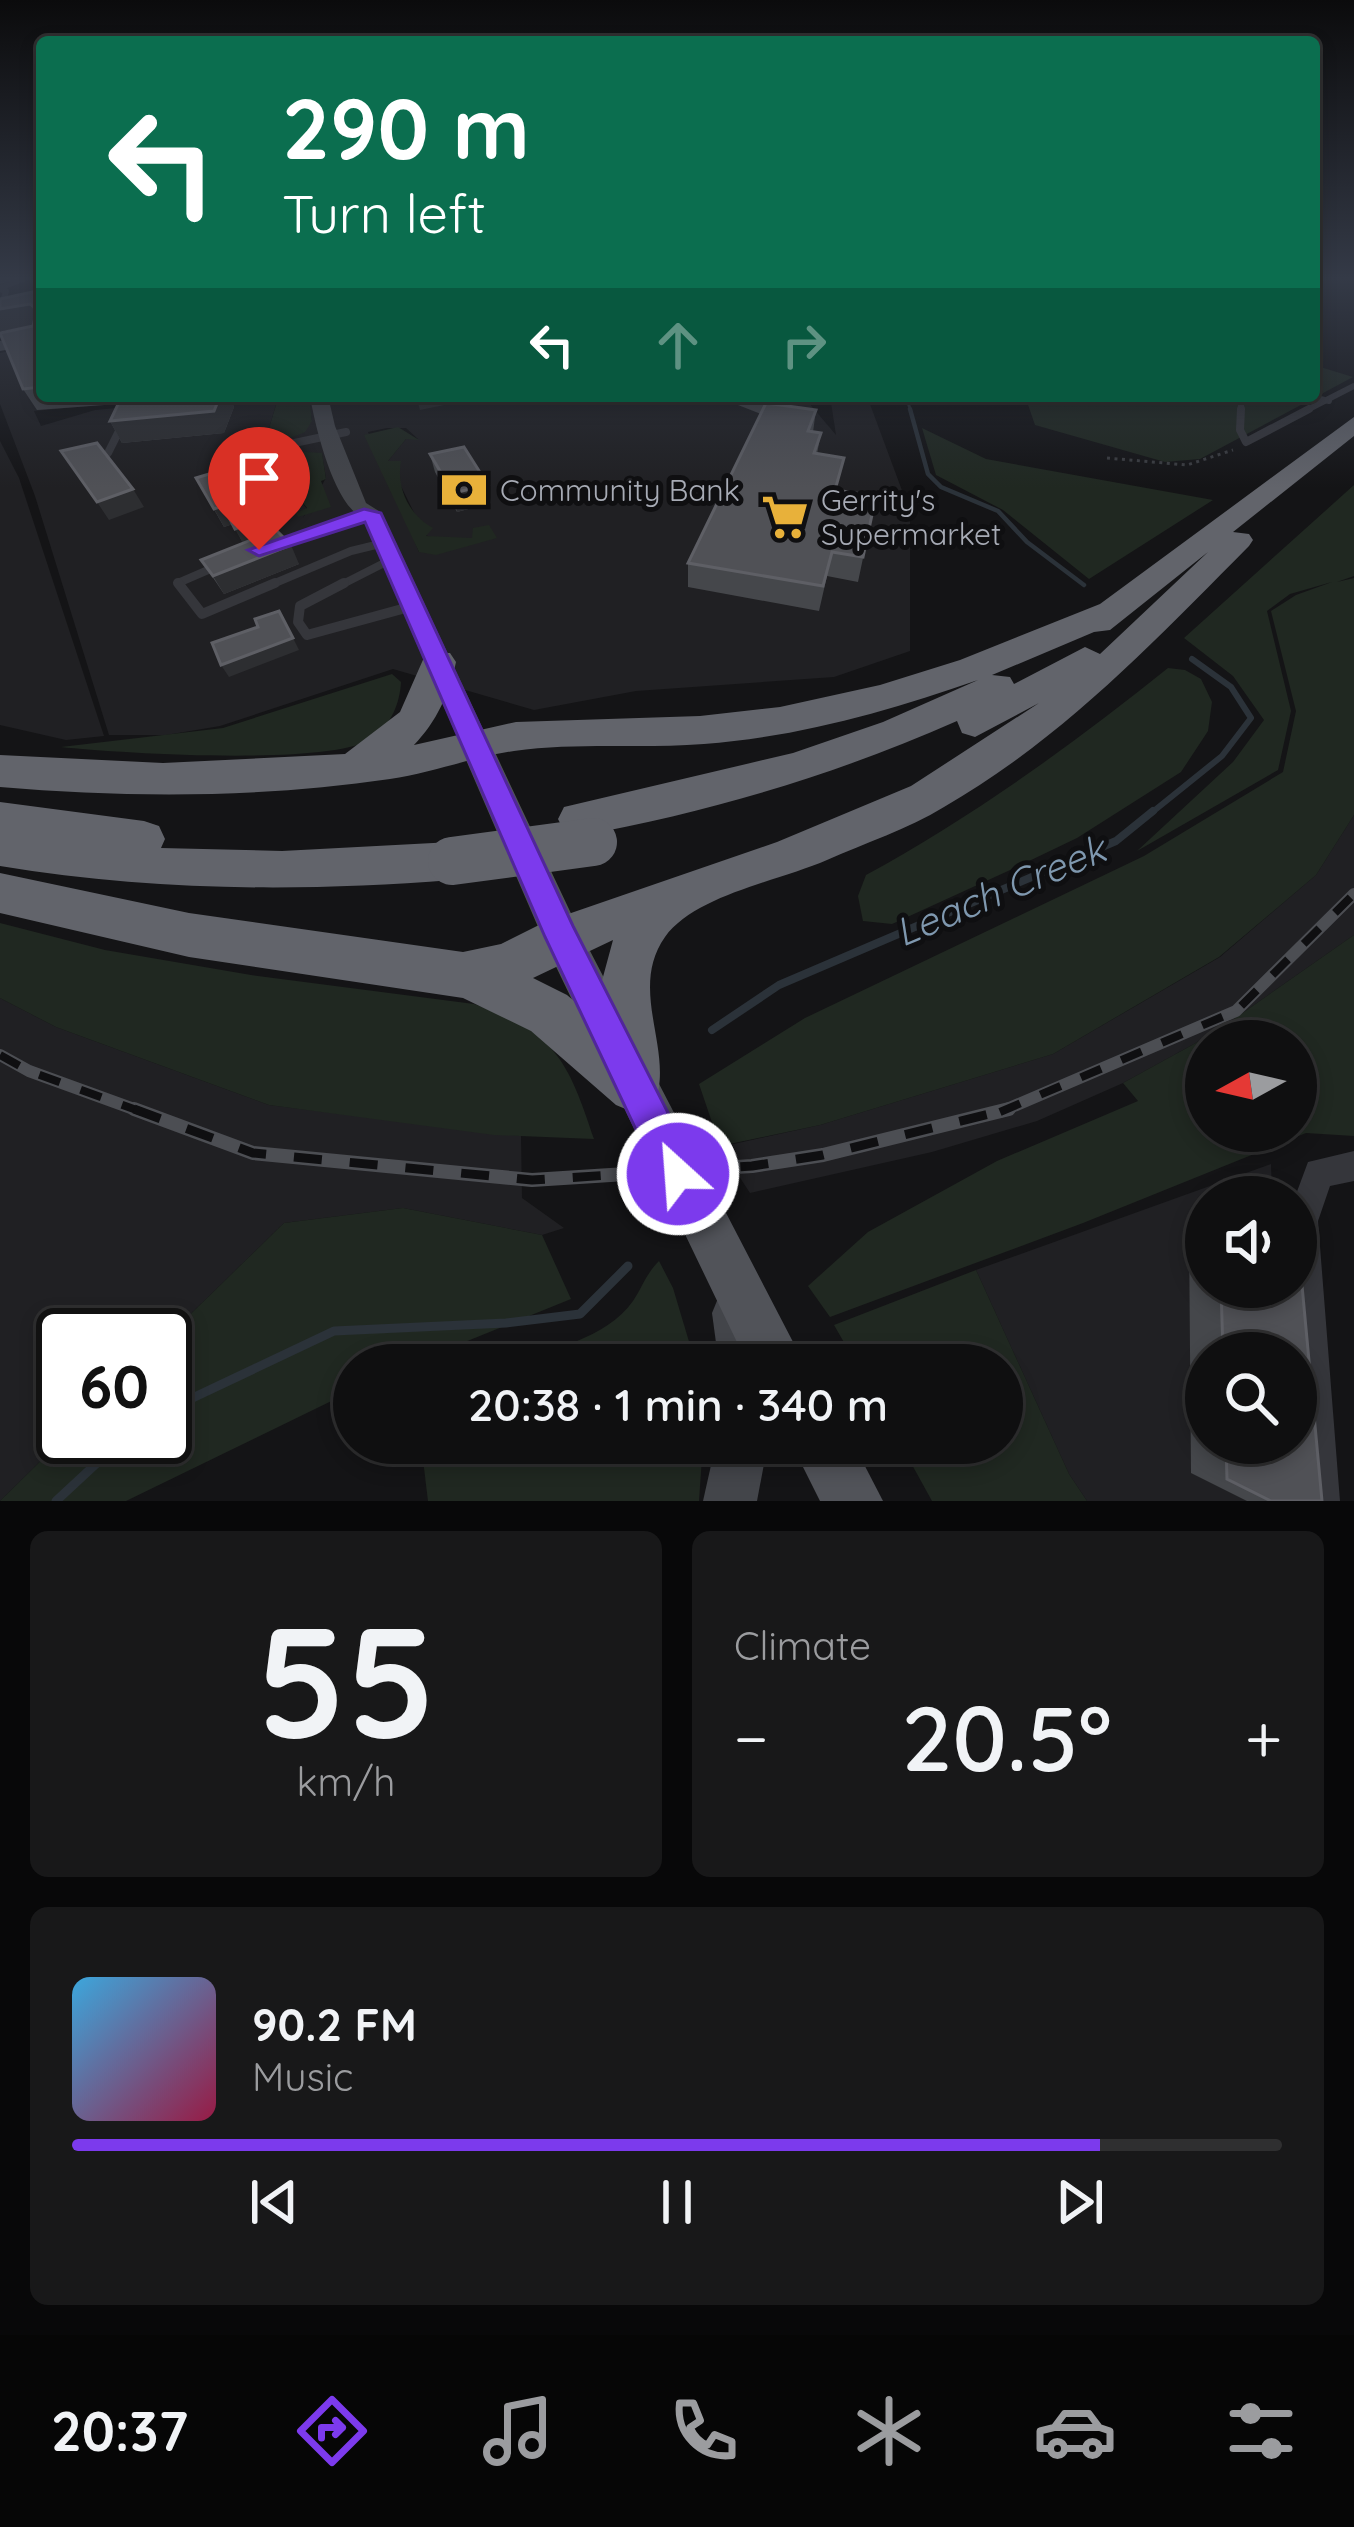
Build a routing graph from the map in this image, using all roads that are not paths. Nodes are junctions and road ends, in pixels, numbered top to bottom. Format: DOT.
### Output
graph roads {
  1 [pos="1354,386"];
  2 [pos="1320,398"];
  3 [pos="1329,400"];
  4 [pos="322,402"];
  5 [pos="336,402"];
  6 [pos="1241,402"];
  7 [pos="128,411"];
  8 [pos="1354,424"];
  9 [pos="335,434"];
  10 [pos="1354,446"];
  11 [pos="108,453"];
  12 [pos="371,513"];
  13 [pos="1238,540"];
  14 [pos="259,550"];
  15 [pos="388,551"];
  16 [pos="218,566"];
  17 [pos="413,606"];
  18 [pos="1117,609"];
  19 [pos="438,662"];
  20 [pos="476,746"];
  21 [pos="348,766"];
  22 [pos="0,771"];
  23 [pos="0,820"];
  24 [pos="586,830"];
  25 [pos="0,848"];
  26 [pos="447,849"];
  27 [pos="0,893"];
  28 [pos="670,898"];
  29 [pos="562,937"];
  30 [pos="463,975"];
  31 [pos="634,1086"];
  32 [pos="1336,1169"];
  33 [pos="730,1277"];
  34 [pos="740,1344"];
  35 [pos="766,1344"];
  36 [pos="738,1464"];
  37 [pos="832,1464"];
  38 [pos="730,1501"];
  39 [pos="854,1501"];
  40 [pos="1322,1501"];
  1 -- 3 [label="lane"];
  2 -- 3 [label="lane"];
  3 -- 6 [label="lane"];
  4 -- 9 [label="main road"];
  5 -- 9 [label="main road"];
  7 -- 11 [label="lane"];
  8 -- 18 [label="highway"];
  9 -- 9 [label="lane"];
  9 -- 12 [label="main road"];
  10 -- 13 [label="highway"];
  12 -- 14 [label="lane"];
  12 -- 15 [label="main road"];
  13 -- 24 [label="highway"];
  13 -- 28 [label="highway"];
  15 -- 16 [label="lane"];
  15 -- 17 [label="main road"];
  15 -- 17 [label="lane"];
  17 -- 19 [label="main road"];
  18 -- 20 [label="highway"];
  18 -- 24 [label="highway"];
  19 -- 20 [label="main road"];
  19 -- 21 [label="highway"];
  20 -- 21 [label="highway"];
  20 -- 29 [label="main road"];
  21 -- 22 [label="highway"];
  23 -- 26 [label="highway"];
  24 -- 26 [label="highway, bridge"];
  25 -- 26 [label="highway"];
  27 -- 30 [label="highway"];
  28 -- 29 [label="highway"];
  28 -- 31 [label="highway"];
  29 -- 30 [label="highway"];
  29 -- 31 [label="main road"];
  30 -- 31 [label="highway"];
  31 -- 33 [label="main road"];
  32 -- 40 [label="street"];
  33 -- 34 [label="main road"];
  33 -- 35 [label="main road"];
  36 -- 38 [label="main road"];
  37 -- 39 [label="main road"];
}
